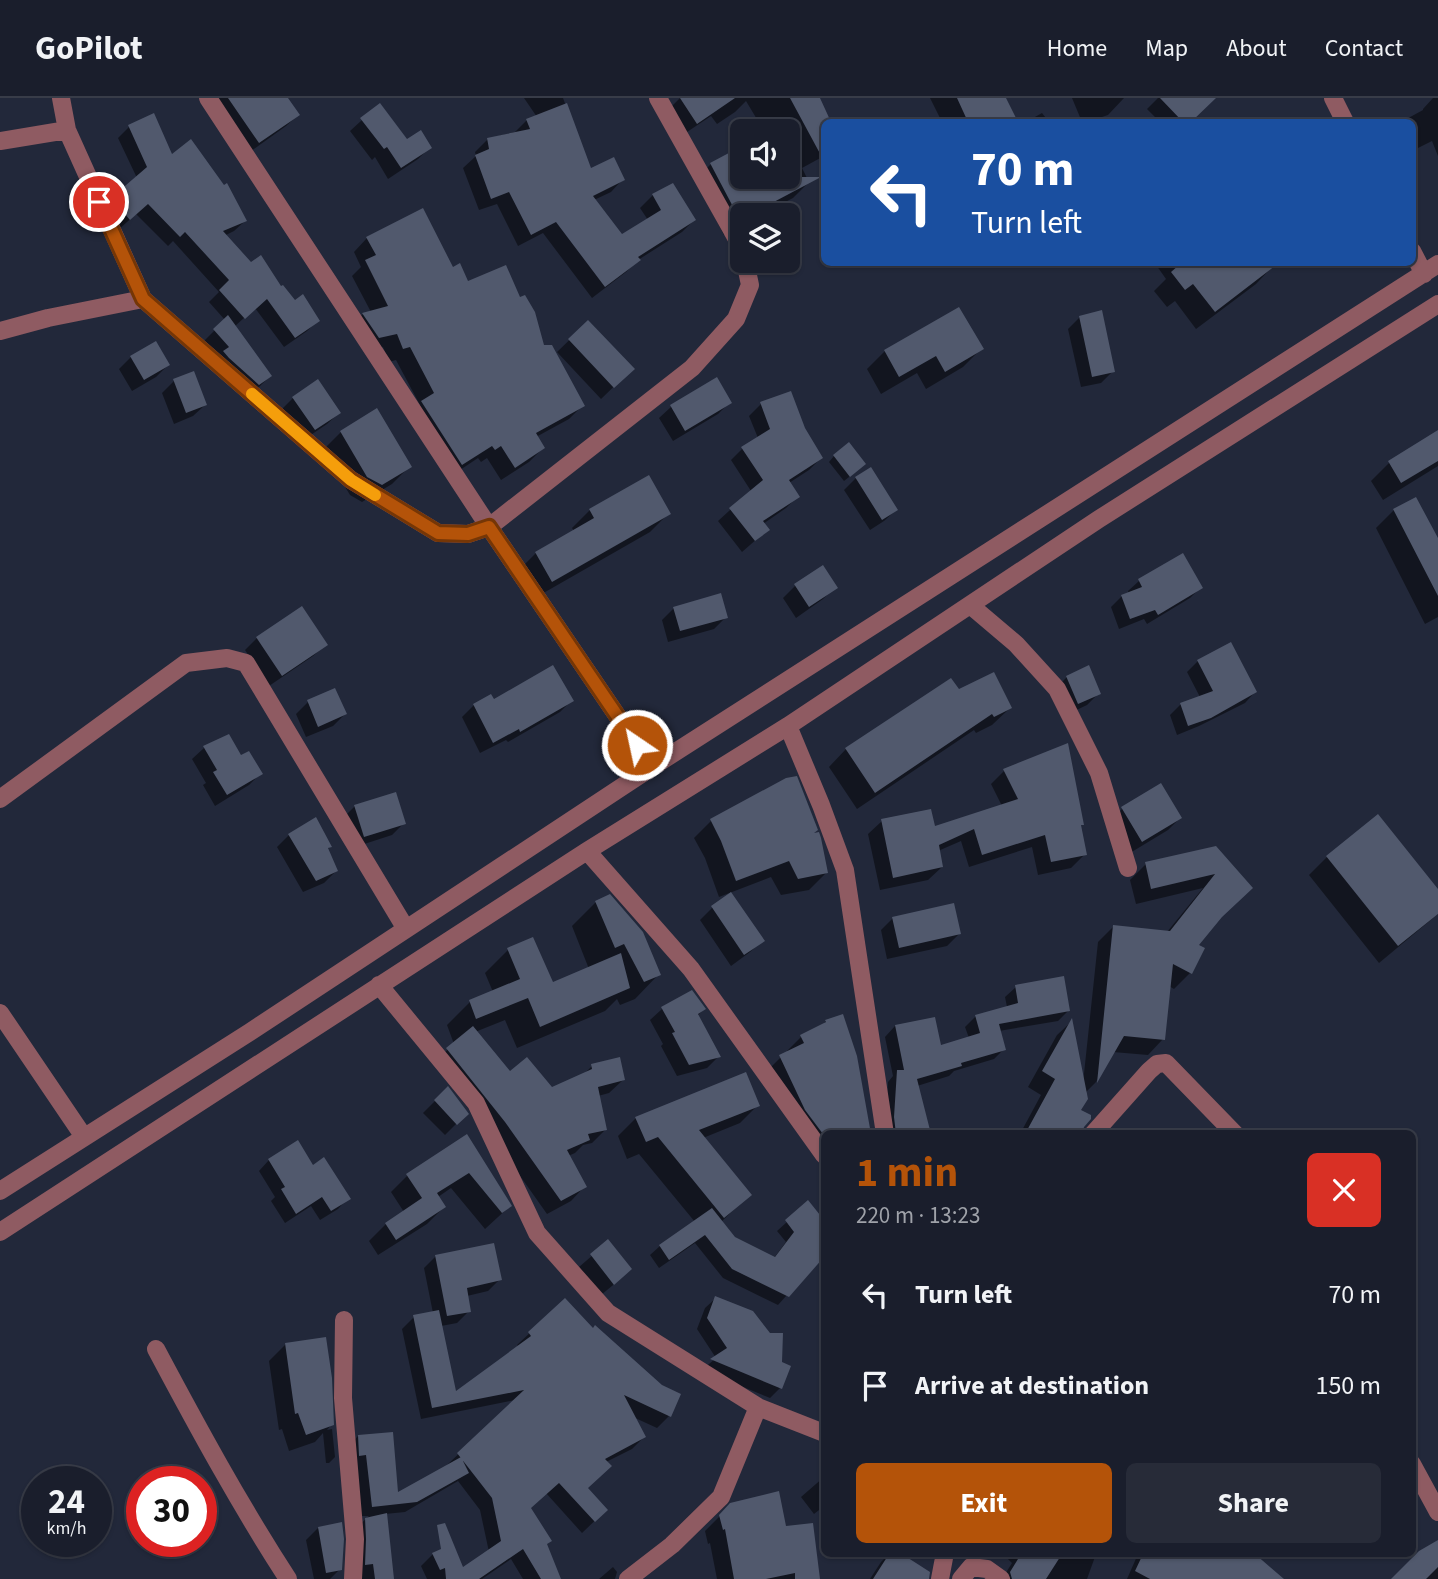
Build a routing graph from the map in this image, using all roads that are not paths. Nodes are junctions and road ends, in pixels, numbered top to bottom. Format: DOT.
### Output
graph roads {
  1 [pos="61,98"];
  2 [pos="208,98"];
  3 [pos="657,98"];
  4 [pos="1333,98"];
  5 [pos="1344,119"];
  6 [pos="67,130"];
  7 [pos="0,141"];
  8 [pos="730,227"];
  9 [pos="1416,255"];
  10 [pos="1431,269"];
  11 [pos="748,273"];
  12 [pos="143,299"];
  13 [pos="1438,304"];
  14 [pos="0,331"];
  15 [pos="489,527"];
  16 [pos="971,605"];
  17 [pos="788,726"];
  18 [pos="652,767"];
  19 [pos="0,799"];
  20 [pos="587,851"];
  21 [pos="1128,868"];
  22 [pos="406,929"];
  23 [pos="379,985"];
  24 [pos="0,1013"];
  25 [pos="884,1130"];
  26 [pos="1097,1130"];
  27 [pos="1231,1130"];
  28 [pos="84,1137"];
  29 [pos="821,1151"];
  30 [pos="0,1191"];
  31 [pos="0,1232"];
  32 [pos="344,1320"];
  33 [pos="156,1349"];
  34 [pos="758,1407"];
  35 [pos="821,1432"];
  36 [pos="1416,1471"];
  37 [pos="1438,1512"];
  38 [pos="943,1557"];
  39 [pos="945,1557"];
  40 [pos="965,1570"];
  41 [pos="288,1579"];
  42 [pos="353,1579"];
  43 [pos="628,1579"];
  44 [pos="940,1579"];
  45 [pos="1001,1579"];
  1 -- 6 [label="street"];
  2 -- 15 [label="street"];
  3 -- 8 [label="street"];
  4 -- 5 [label="street"];
  6 -- 7 [label="street"];
  6 -- 12 [label="street"];
  9 -- 10 [label="street"];
  10 -- 18 [label="street"];
  11 -- 15 [label="street"];
  12 -- 14 [label="street"];
  12 -- 15 [label="street"];
  13 -- 16 [label="street"];
  15 -- 18 [label="street"];
  16 -- 17 [label="street"];
  16 -- 21 [label="street"];
  17 -- 20 [label="street"];
  17 -- 25 [label="street"];
  18 -- 22 [label="street"];
  19 -- 22 [label="street"];
  20 -- 23 [label="street"];
  20 -- 29 [label="street"];
  22 -- 28 [label="street"];
  23 -- 31 [label="street"];
  23 -- 34 [label="street"];
  24 -- 28 [label="street"];
  26 -- 27 [label="street"];
  28 -- 30 [label="street"];
  32 -- 42 [label="street"];
  33 -- 41 [label="street"];
  34 -- 35 [label="street"];
  34 -- 43 [label="street"];
  36 -- 37 [label="street"];
  38 -- 44 [label="street"];
  39 -- 40 [label="street"];
  40 -- 45 [label="street"];
}
